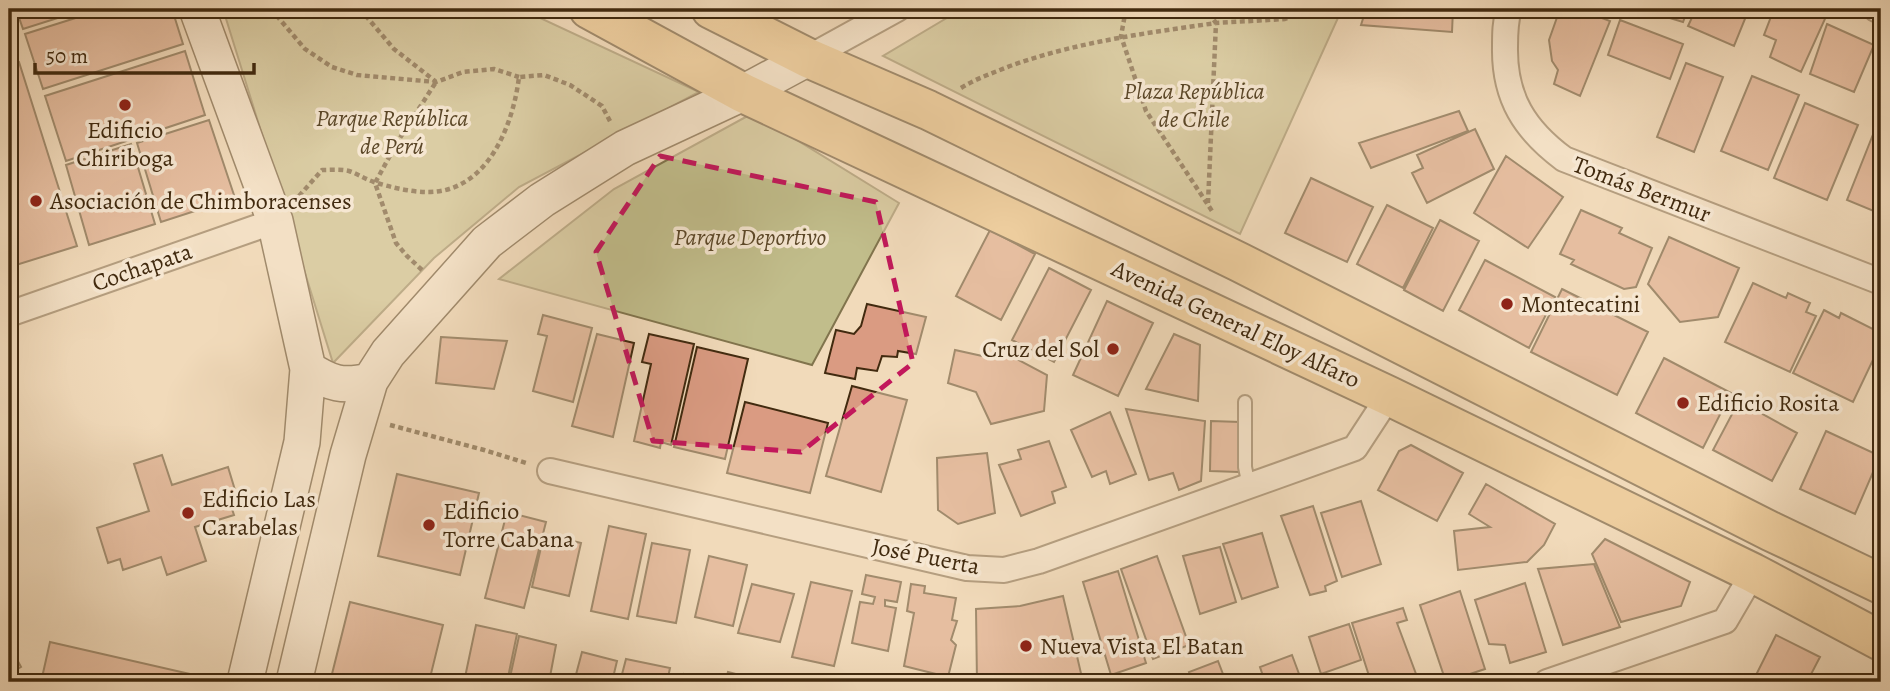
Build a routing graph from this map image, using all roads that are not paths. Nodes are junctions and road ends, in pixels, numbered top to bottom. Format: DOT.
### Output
graph roads {
  1 [pos="197,9"];
  2 [pos="589,9"];
  3 [pos="711,9"];
  4 [pos="897,9"];
  5 [pos="1509,9"];
  6 [pos="1876,9"];
  7 [pos="1881,11"];
  8 [pos="808,58"];
  9 [pos="743,93"];
  10 [pos="286,210"];
  11 [pos="1881,282"];
  12 [pos="9,314"];
  13 [pos="308,369"];
  14 [pos="370,381"];
  15 [pos="1389,396"];
  16 [pos="1245,402"];
  17 [pos="302,442"];
  18 [pos="348,455"];
  19 [pos="541,468"];
  20 [pos="1249,486"];
  21 [pos="1753,573"];
  22 [pos="1881,584"];
  23 [pos="1881,641"];
  24 [pos="245,682"];
  25 [pos="294,682"];
  26 [pos="1548,682"];
  1 -- 10 [label="main road"];
  2 -- 9 [label="main road, Avenida General Eloy Alfaro"];
  3 -- 8 [label="main road"];
  4 -- 8 [label="street"];
  5 -- 11 [label="street, Tomás Bermur"];
  6 -- 7 [label="street"];
  8 -- 9 [label="main road"];
  8 -- 22 [label="main road"];
  9 -- 14 [label="main road"];
  9 -- 15 [label="main road, Avenida General Eloy Alfaro"];
  10 -- 12 [label="street, Cochapata"];
  10 -- 13 [label="main road"];
  13 -- 14 [label="main road"];
  13 -- 17 [label="main road"];
  14 -- 18 [label="main road"];
  15 -- 20 [label="street, José Puerta"];
  15 -- 21 [label="main road, Avenida General Eloy Alfaro"];
  16 -- 20 [label="lane"];
  17 -- 18 [label="main road"];
  17 -- 24 [label="main road"];
  18 -- 25 [label="main road"];
  19 -- 20 [label="street, José Puerta"];
  21 -- 23 [label="main road, Avenida General Eloy Alfaro"];
  21 -- 26 [label="street"];
}
